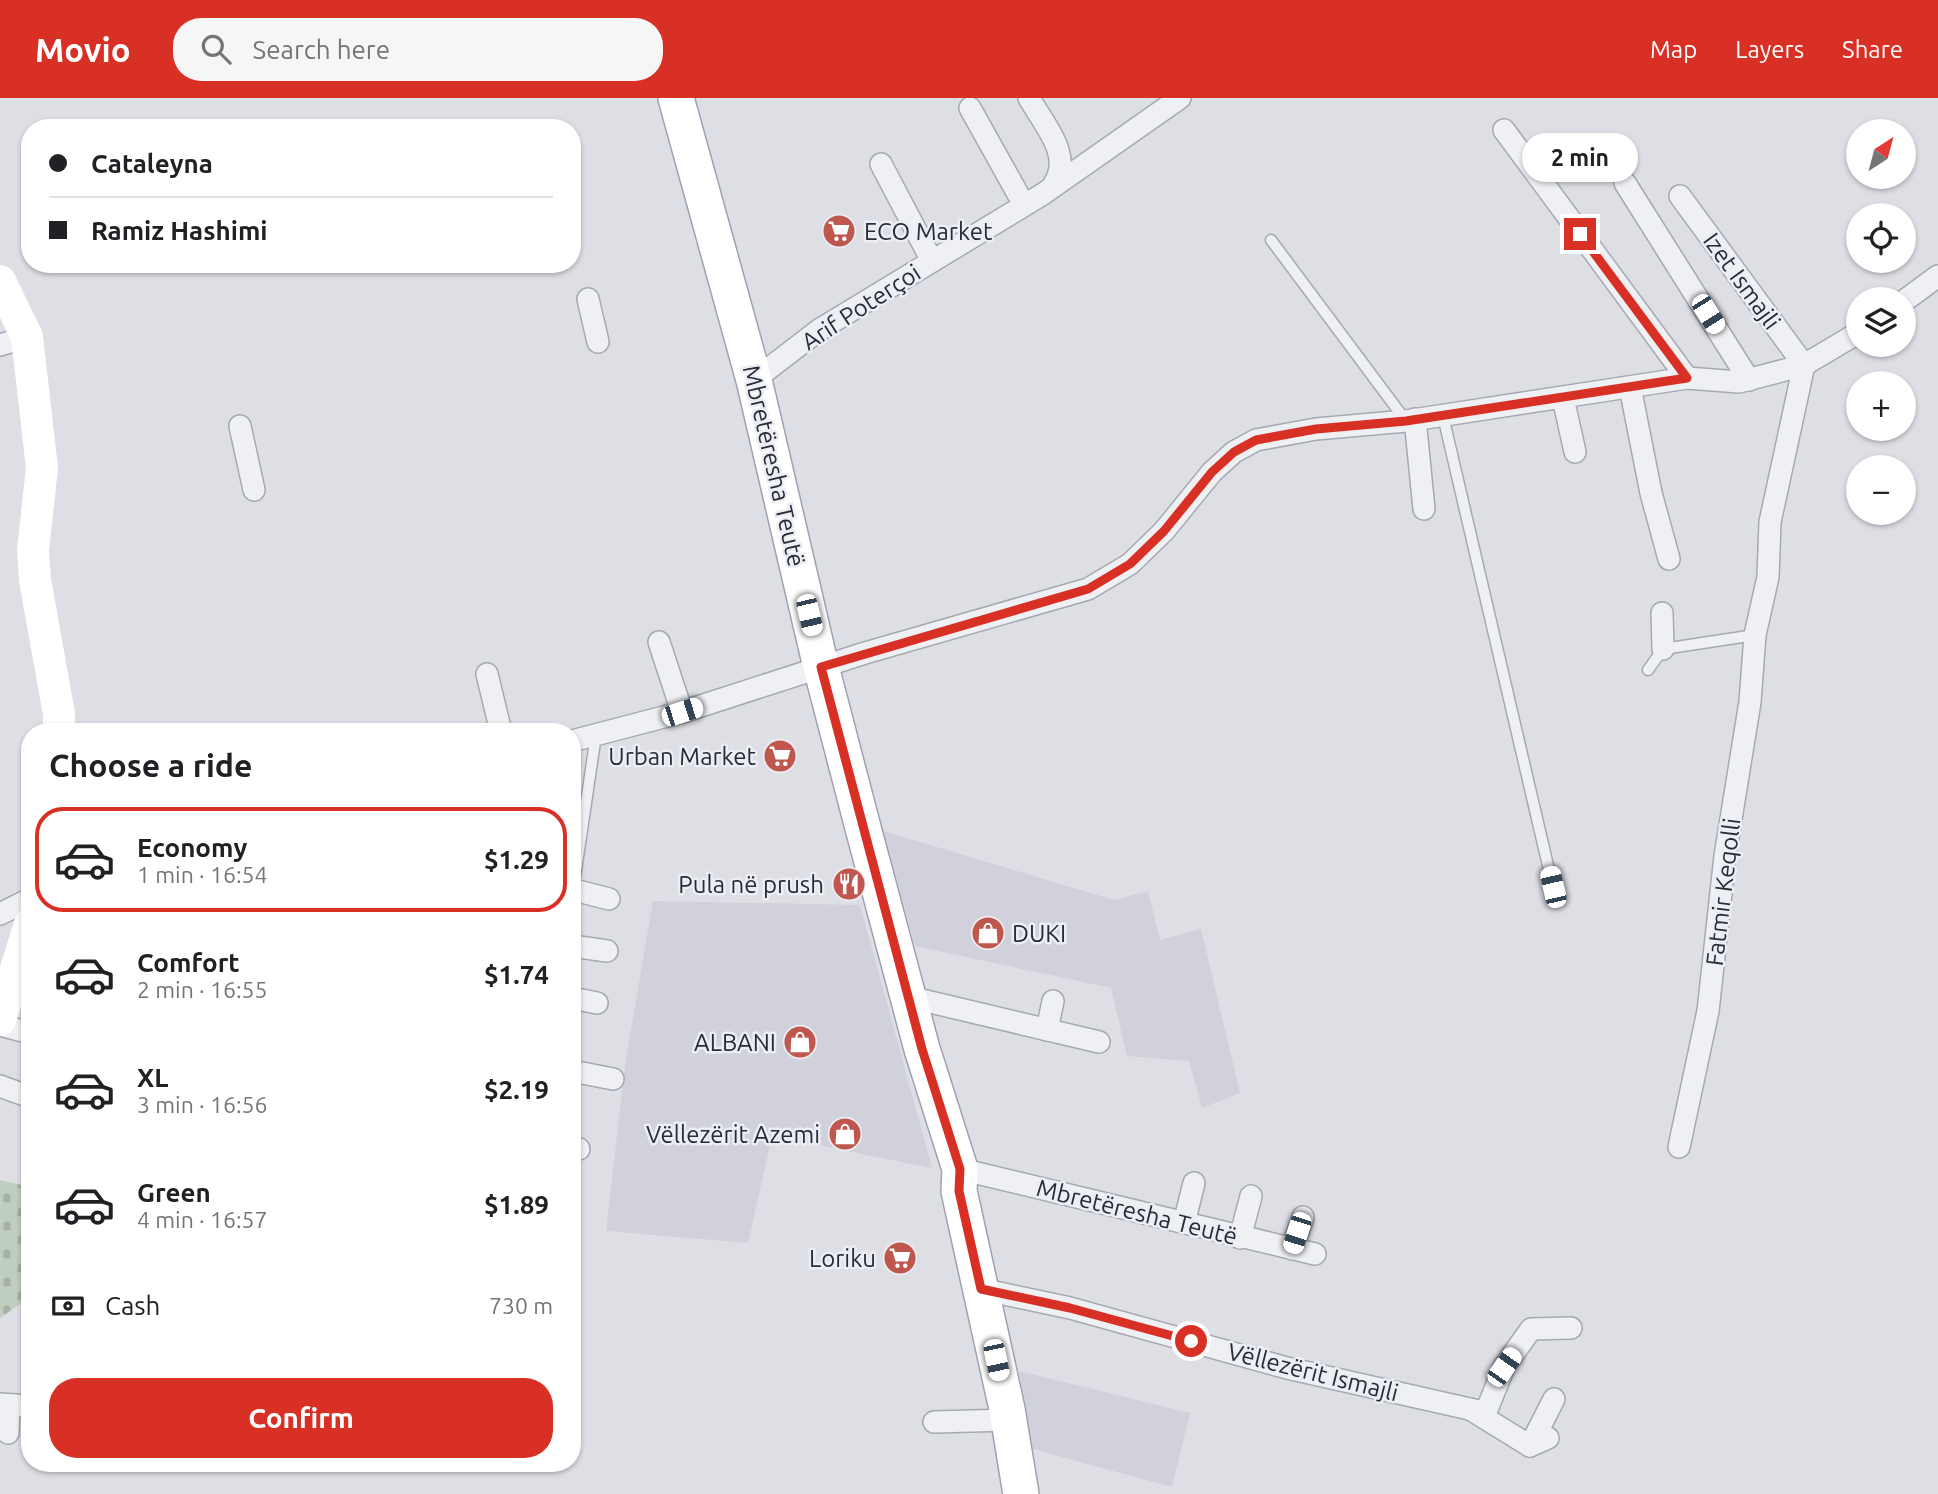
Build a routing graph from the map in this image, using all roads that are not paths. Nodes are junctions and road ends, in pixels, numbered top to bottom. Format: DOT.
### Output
graph roads {
  1 [pos="677,98"];
  2 [pos="1030,98"];
  3 [pos="1180,98"];
  4 [pos="970,108"];
  5 [pos="1504,130"];
  6 [pos="881,164"];
  7 [pos="1625,183"];
  8 [pos="1054,184"];
  9 [pos="1681,196"];
  10 [pos="1024,205"];
  11 [pos="1271,240"];
  12 [pos="932,261"];
  13 [pos="1938,276"];
  14 [pos="0,281"];
  15 [pos="1916,292"];
  16 [pos="588,299"];
  17 [pos="1846,340"];
  18 [pos="14,341"];
  19 [pos="598,342"];
  20 [pos="1804,365"];
  21 [pos="1687,378"];
  22 [pos="754,380"];
  23 [pos="1749,380"];
  24 [pos="1630,387"];
  25 [pos="1563,398"];
  26 [pos="1443,416"];
  27 [pos="1410,420"];
  28 [pos="240,426"];
  29 [pos="1575,452"];
  30 [pos="254,490"];
  31 [pos="1424,509"];
  32 [pos="1669,559"];
  33 [pos="1662,613"];
  34 [pos="1755,635"];
  35 [pos="659,642"];
  36 [pos="1663,649"];
  37 [pos="821,667"];
  38 [pos="1648,670"];
  39 [pos="487,674"];
  40 [pos="682,712"];
  41 [pos="60,723"];
  42 [pos="499,723"];
  43 [pos="596,735"];
  44 [pos="581,739"];
  45 [pos="581,839"];
  46 [pos="1553,887"];
  47 [pos="581,895"];
  48 [pos="609,899"];
  49 [pos="21,904"];
  50 [pos="0,914"];
  51 [pos="581,947"];
  52 [pos="607,951"];
  53 [pos="21,953"];
  54 [pos="909,997"];
  55 [pos="581,1000"];
  56 [pos="1053,1001"];
  57 [pos="597,1003"];
  58 [pos="0,1022"];
  59 [pos="21,1030"];
  60 [pos="1047,1030"];
  61 [pos="1099,1042"];
  62 [pos="581,1072"];
  63 [pos="613,1079"];
  64 [pos="0,1086"];
  65 [pos="21,1094"];
  66 [pos="1679,1147"];
  67 [pos="960,1169"];
  68 [pos="1194,1183"];
  69 [pos="1251,1196"];
  70 [pos="1303,1217"];
  71 [pos="1184,1223"];
  72 [pos="1241,1238"];
  73 [pos="1292,1249"];
  74 [pos="1315,1254"];
  75 [pos="981,1289"];
  76 [pos="1571,1328"];
  77 [pos="1554,1399"];
  78 [pos="13,1405"];
  79 [pos="1477,1411"];
  80 [pos="1009,1420"];
  81 [pos="934,1422"];
  82 [pos="8,1433"];
  83 [pos="1021,1494"];
  1 -- 22 [label="main road, Mbretëresha Teutë"];
  2 -- 8 [label="street"];
  3 -- 8 [label="street, Arif Poterçoi"];
  4 -- 10 [label="street"];
  5 -- 21 [label="street"];
  6 -- 12 [label="street"];
  7 -- 23 [label="street, Izet Ismajli"];
  8 -- 10 [label="street, Arif Poterçoi"];
  9 -- 20 [label="street, Izet Ismajli"];
  10 -- 12 [label="street, Arif Poterçoi"];
  11 -- 27 [label="lane"];
  12 -- 22 [label="street, Arif Poterçoi"];
  13 -- 15 [label="street"];
  14 -- 18 [label="street"];
  16 -- 19 [label="street"];
  17 -- 20 [label="street"];
  18 -- 41 [label="street"];
  20 -- 23 [label="street"];
  20 -- 34 [label="street, Fatmir Keqolli"];
  21 -- 23 [label="street"];
  21 -- 24 [label="street"];
  22 -- 37 [label="main road, Mbretëresha Teutë"];
  24 -- 25 [label="street"];
  24 -- 32 [label="street"];
  25 -- 26 [label="street"];
  25 -- 29 [label="street"];
  26 -- 27 [label="street"];
  26 -- 46 [label="lane"];
  27 -- 31 [label="street"];
  27 -- 37 [label="street"];
  28 -- 30 [label="street"];
  33 -- 36 [label="street"];
  34 -- 36 [label="lane"];
  34 -- 66 [label="street, Fatmir Keqolli"];
  35 -- 40 [label="street"];
  36 -- 38 [label="lane"];
  37 -- 40 [label="street"];
  37 -- 54 [label="main road, Mbretëresha Teutë"];
  39 -- 42 [label="street"];
  40 -- 43 [label="street"];
  43 -- 44 [label="street"];
  43 -- 45 [label="lane"];
  47 -- 48 [label="street"];
  49 -- 50 [label="street"];
  51 -- 52 [label="street"];
  53 -- 58 [label="street"];
  54 -- 60 [label="street"];
  54 -- 67 [label="main road, Mbretëresha Teutë"];
  55 -- 57 [label="street"];
  56 -- 60 [label="street"];
  58 -- 59 [label="street"];
  60 -- 61 [label="street"];
  62 -- 63 [label="street"];
  64 -- 65 [label="street"];
  67 -- 71 [label="street, Mbretëresha Teutë"];
  67 -- 75 [label="main road, Mbretëresha Teutë"];
  68 -- 71 [label="street"];
  69 -- 72 [label="street"];
  70 -- 73 [label="street"];
  71 -- 72 [label="street, Mbretëresha Teutë"];
  72 -- 73 [label="street, Mbretëresha Teutë"];
  73 -- 74 [label="street, Mbretëresha Teutë"];
  75 -- 79 [label="street, Vëllezërit Ismajli"];
  75 -- 80 [label="main road, Mbretëresha Teutë"];
  76 -- 79 [label="street"];
  77 -- 79 [label="street, Vëllezërit Ismajli"];
  78 -- 82 [label="street"];
  80 -- 81 [label="street"];
  80 -- 83 [label="main road, Mbretëresha Teutë"];
}
